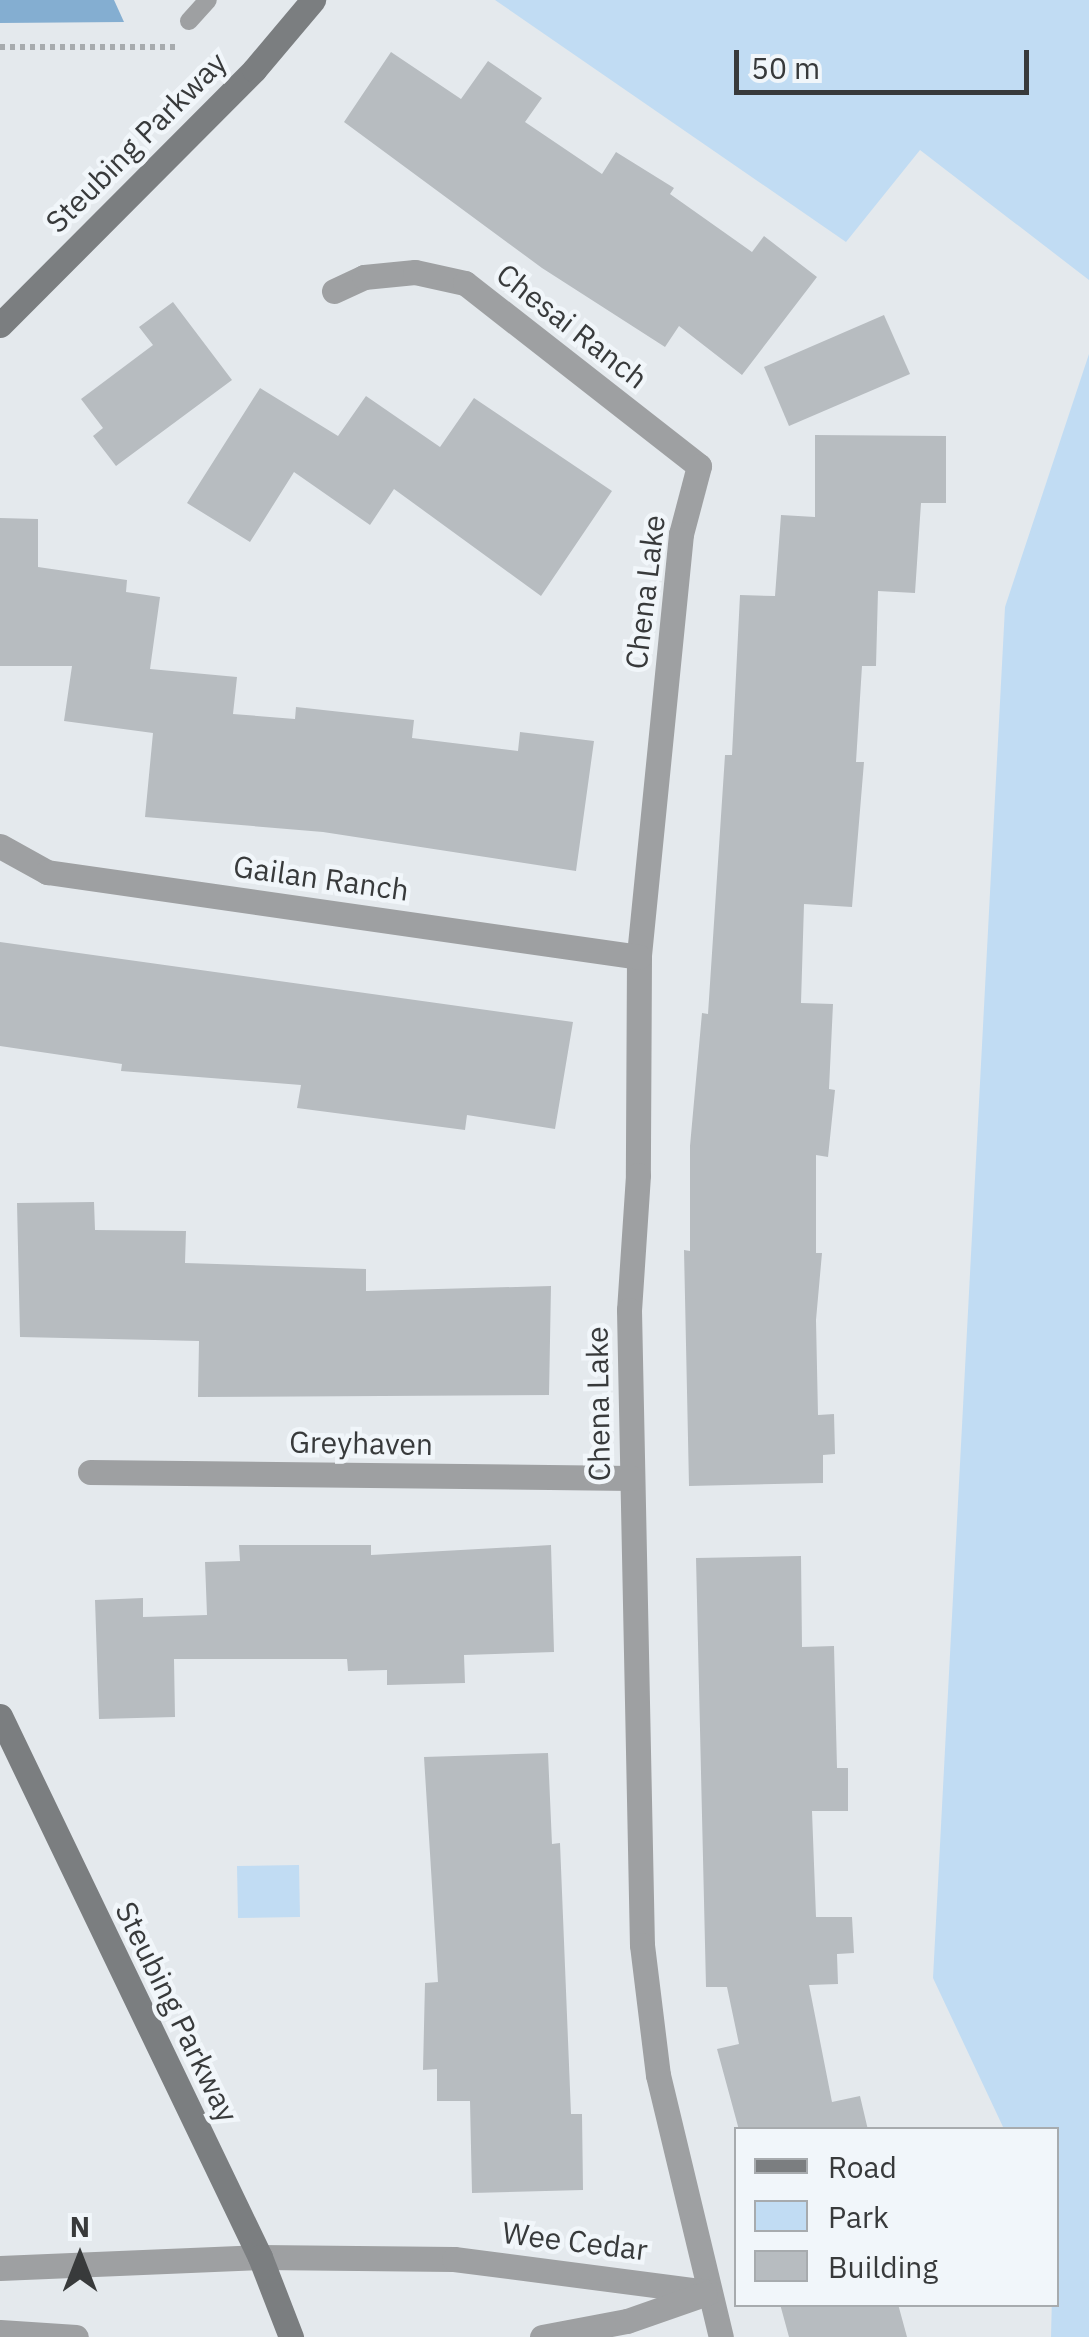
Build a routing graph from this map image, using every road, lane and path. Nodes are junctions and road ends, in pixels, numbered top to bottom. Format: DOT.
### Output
graph roads {
  1 [pos="208,0"];
  2 [pos="313,0"];
  3 [pos="189,21"];
  4 [pos="0,47"];
  5 [pos="192,47"];
  6 [pos="334,291"];
  7 [pos="0,325"];
  8 [pos="699,466"];
  9 [pos="0,846"];
  10 [pos="639,957"];
  11 [pos="90,1472"];
  12 [pos="632,1478"];
  13 [pos="0,1716"];
  14 [pos="260,2257"];
  15 [pos="0,2268"];
  16 [pos="709,2292"];
  17 [pos="0,2332"];
  18 [pos="76,2337"];
  19 [pos="291,2337"];
  20 [pos="542,2337"];
  21 [pos="721,2337"];
  1 -- 3 [label="lane"];
  2 -- 7 [label="street, Steubing Parkway"];
  4 -- 5 [label="path"];
  6 -- 8 [label="street, Chesai Ranch"];
  8 -- 10 [label="street, Chena Lake"];
  9 -- 10 [label="street, Gailan Ranch"];
  10 -- 12 [label="street, Chena Lake"];
  11 -- 12 [label="street, Greyhaven"];
  12 -- 16 [label="street, Chena Lake"];
  13 -- 14 [label="street, Steubing Parkway"];
  14 -- 15 [label="street, Wee Cedar"];
  14 -- 16 [label="street, Wee Cedar"];
  14 -- 19 [label="street, Steubing Parkway"];
  16 -- 20 [label="street, Wee Cedar"];
  16 -- 21 [label="street, Chena Lake"];
  17 -- 18 [label="street"];
}
